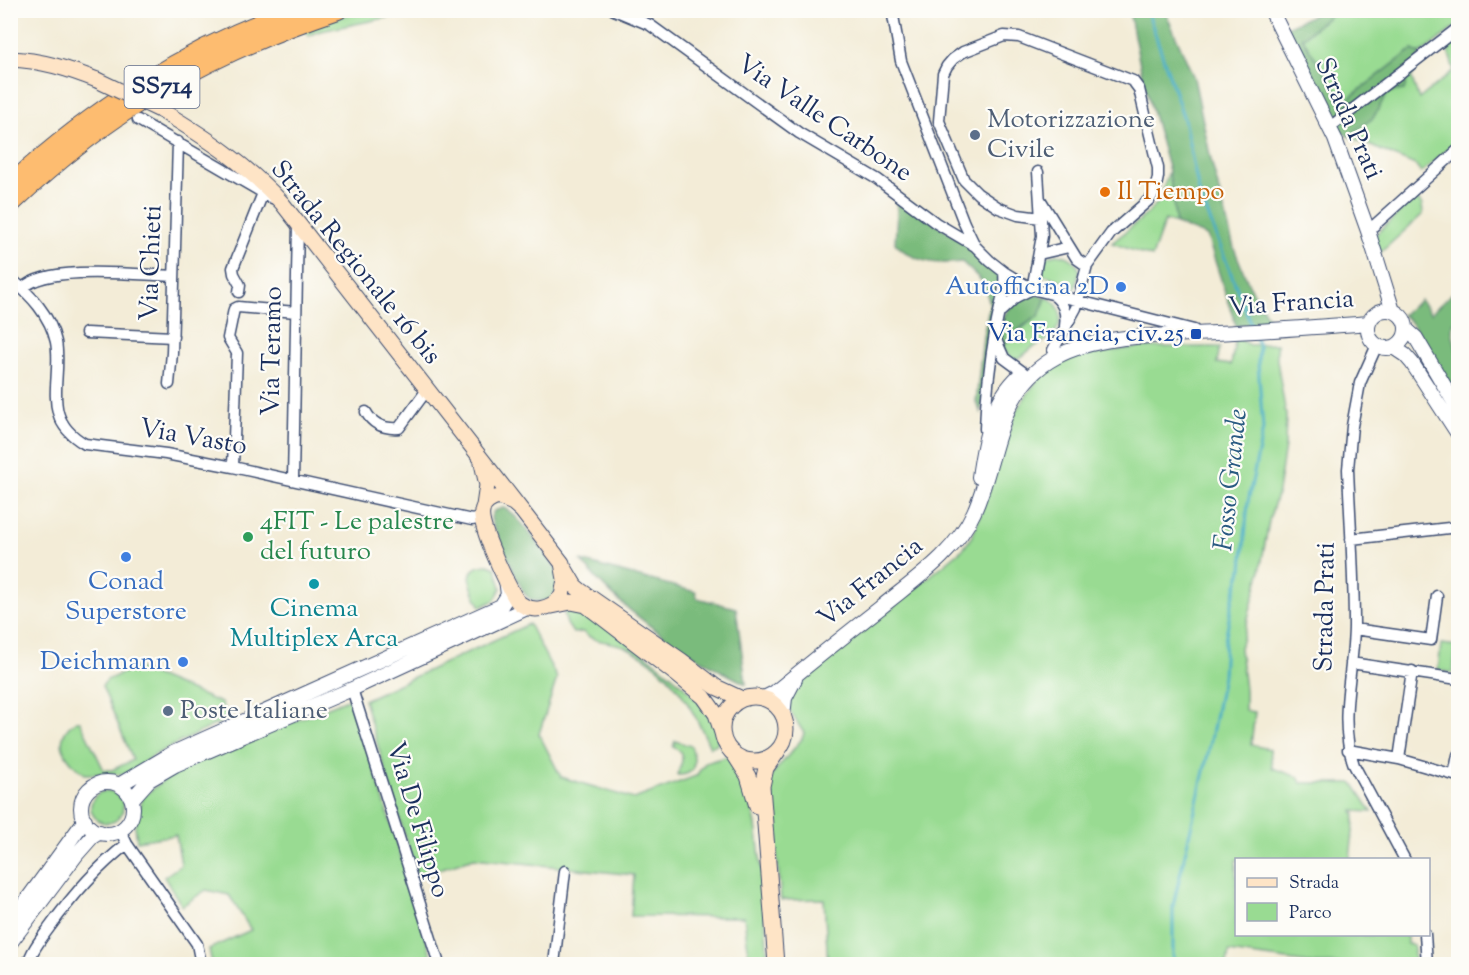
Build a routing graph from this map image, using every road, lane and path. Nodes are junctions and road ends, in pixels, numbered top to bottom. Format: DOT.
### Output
graph roads {
  1 [pos="294,10"];
  2 [pos="338,10"];
  3 [pos="614,10"];
  4 [pos="892,10"];
  5 [pos="1271,10"];
  6 [pos="1458,28"];
  7 [pos="10,59"];
  8 [pos="138,120"];
  9 [pos="1330,127"];
  10 [pos="178,142"];
  11 [pos="1458,150"];
  12 [pos="1038,172"];
  13 [pos="10,185"];
  14 [pos="263,193"];
  15 [pos="1040,199"];
  16 [pos="282,203"];
  17 [pos="10,204"];
  18 [pos="1041,218"];
  19 [pos="298,224"];
  20 [pos="1368,231"];
  21 [pos="975,246"];
  22 [pos="1070,247"];
  23 [pos="1039,254"];
  24 [pos="1087,266"];
  25 [pos="1004,272"];
  26 [pos="174,276"];
  27 [pos="10,278"];
  28 [pos="1385,285"];
  29 [pos="23,288"];
  30 [pos="1032,289"];
  31 [pos="238,292"];
  32 [pos="1051,293"];
  33 [pos="1079,300"];
  34 [pos="1393,311"];
  35 [pos="297,312"];
  36 [pos="999,313"];
  37 [pos="1372,319"];
  38 [pos="1064,329"];
  39 [pos="1406,329"];
  40 [pos="86,333"];
  41 [pos="1215,333"];
  42 [pos="995,336"];
  43 [pos="172,337"];
  44 [pos="1098,337"];
  45 [pos="1377,345"];
  46 [pos="1393,347"];
  47 [pos="1053,350"];
  48 [pos="1046,363"];
  49 [pos="1027,373"];
  50 [pos="169,384"];
  51 [pos="427,390"];
  52 [pos="1458,409"];
  53 [pos="366,412"];
  54 [pos="1458,434"];
  55 [pos="984,444"];
  56 [pos="478,455"];
  57 [pos="233,467"];
  58 [pos="293,480"];
  59 [pos="522,511"];
  60 [pos="483,512"];
  61 [pos="968,523"];
  62 [pos="1458,527"];
  63 [pos="1351,539"];
  64 [pos="562,563"];
  65 [pos="505,577"];
  66 [pos="1437,596"];
  67 [pos="527,608"];
  68 [pos="546,608"];
  69 [pos="1354,629"];
  70 [pos="1351,663"];
  71 [pos="1412,671"];
  72 [pos="798,673"];
  73 [pos="1458,679"];
  74 [pos="352,689"];
  75 [pos="764,698"];
  76 [pos="742,699"];
  77 [pos="783,716"];
  78 [pos="723,736"];
  79 [pos="778,750"];
  80 [pos="1348,750"];
  81 [pos="733,753"];
  82 [pos="1458,755"];
  83 [pos="1399,759"];
  84 [pos="119,785"];
  85 [pos="132,799"];
  86 [pos="85,820"];
  87 [pos="763,826"];
  88 [pos="120,830"];
  89 [pos="100,832"];
  90 [pos="127,843"];
  91 [pos="1404,858"];
  92 [pos="565,871"];
  93 [pos="10,923"];
  94 [pos="1425,936"];
  95 [pos="10,943"];
  96 [pos="198,963"];
  97 [pos="28,964"];
  98 [pos="439,964"];
  99 [pos="554,964"];
  100 [pos="776,964"];
  101 [pos="1427,964"];
  1 -- 13 [label="highway, SS714"];
  2 -- 17 [label="highway, SS714"];
  3 -- 21 [label="street, Via Valle Carbone"];
  4 -- 21 [label="street"];
  5 -- 9 [label="street, Strada Prati"];
  6 -- 9 [label="street"];
  7 -- 16 [label="main road, Strada Regionale 16 bis, bridge"];
  8 -- 10 [label="street"];
  9 -- 20 [label="street, Strada Prati"];
  10 -- 14 [label="street"];
  10 -- 26 [label="street, Via Chieti"];
  11 -- 20 [label="street"];
  12 -- 15 [label="street"];
  14 -- 16 [label="street"];
  14 -- 31 [label="street"];
  15 -- 18 [label="street"];
  15 -- 22 [label="street"];
  16 -- 19 [label="main road, Strada Regionale 16 bis"];
  18 -- 23 [label="street"];
  18 -- 24 [label="street, Via Francia"];
  19 -- 35 [label="street, Via Teramo"];
  19 -- 51 [label="main road, Strada Regionale 16 bis"];
  20 -- 28 [label="street, Strada Prati"];
  21 -- 25 [label="street, Via Valle Carbone"];
  22 -- 23 [label="street"];
  22 -- 24 [label="street"];
  23 -- 30 [label="street"];
  24 -- 33 [label="street, Via Francia"];
  25 -- 30 [label="street, Via Francia"];
  25 -- 36 [label="street, Via Francia"];
  26 -- 29 [label="street"];
  26 -- 43 [label="street, Via Chieti"];
  27 -- 29 [label="street, Via Vasto"];
  28 -- 34 [label="street, Strada Prati"];
  28 -- 37 [label="street"];
  29 -- 57 [label="street, Via Vasto"];
  30 -- 32 [label="street, Via Francia"];
  30 -- 36 [label="street"];
  32 -- 33 [label="street, Via Francia"];
  32 -- 38 [label="street"];
  33 -- 38 [label="street, Via Francia"];
  33 -- 41 [label="street, Via Francia"];
  34 -- 37 [label="street"];
  34 -- 39 [label="street"];
  35 -- 57 [label="street"];
  35 -- 58 [label="street, Via Teramo"];
  36 -- 42 [label="street, Via Francia"];
  37 -- 41 [label="street, Via Francia"];
  37 -- 45 [label="street"];
  38 -- 47 [label="street, Via Francia"];
  39 -- 46 [label="street"];
  39 -- 52 [label="street"];
  40 -- 43 [label="street"];
  41 -- 44 [label="street, Via Francia"];
  42 -- 49 [label="street"];
  42 -- 55 [label="street, Via Francia"];
  43 -- 50 [label="street, Via Chieti"];
  44 -- 47 [label="street, Via Francia"];
  44 -- 48 [label="street, Via Francia"];
  45 -- 46 [label="street"];
  45 -- 63 [label="street, Strada Prati"];
  46 -- 54 [label="street"];
  47 -- 48 [label="street, Via Francia"];
  47 -- 49 [label="street, Via Francia"];
  48 -- 49 [label="street, Via Francia"];
  49 -- 55 [label="street, Via Francia"];
  49 -- 61 [label="street, Via Francia"];
  51 -- 53 [label="street"];
  51 -- 56 [label="main road, Strada Regionale 16 bis"];
  55 -- 61 [label="street, Via Francia"];
  56 -- 59 [label="main road, Strada Regionale 16 bis"];
  56 -- 60 [label="main road, Strada Regionale 16 bis"];
  57 -- 58 [label="street, Via Vasto"];
  58 -- 60 [label="street, Via Vasto"];
  59 -- 60 [label="main road"];
  59 -- 64 [label="main road, Strada Regionale 16 bis"];
  60 -- 65 [label="main road"];
  61 -- 72 [label="street, Via Francia"];
  62 -- 63 [label="street"];
  63 -- 69 [label="street, Strada Prati"];
  64 -- 68 [label="main road"];
  64 -- 76 [label="main road"];
  65 -- 67 [label="main road"];
  65 -- 84 [label="street"];
  66 -- 69 [label="street"];
  67 -- 68 [label="main road"];
  67 -- 74 [label="street"];
  68 -- 78 [label="main road"];
  69 -- 70 [label="street, Strada Prati"];
  70 -- 71 [label="street"];
  70 -- 80 [label="street, Strada Prati"];
  71 -- 73 [label="street"];
  71 -- 83 [label="street"];
  72 -- 75 [label="street, Via Francia"];
  72 -- 77 [label="street, Via Francia"];
  74 -- 85 [label="street"];
  74 -- 98 [label="street, Via De Filippo"];
  75 -- 76 [label="main road"];
  75 -- 77 [label="main road"];
  76 -- 78 [label="main road"];
  77 -- 79 [label="main road"];
  78 -- 81 [label="main road"];
  79 -- 81 [label="main road"];
  79 -- 87 [label="main road"];
  80 -- 83 [label="street"];
  80 -- 91 [label="street, Strada Prati"];
  81 -- 87 [label="main road"];
  82 -- 83 [label="street"];
  84 -- 85 [label="street"];
  84 -- 86 [label="street"];
  85 -- 88 [label="street"];
  86 -- 89 [label="street"];
  86 -- 93 [label="street"];
  87 -- 100 [label="main road"];
  88 -- 89 [label="street"];
  88 -- 90 [label="street"];
  89 -- 95 [label="street"];
  90 -- 96 [label="street"];
  90 -- 97 [label="street"];
  92 -- 99 [label="street"];
  94 -- 101 [label="street"];
}
